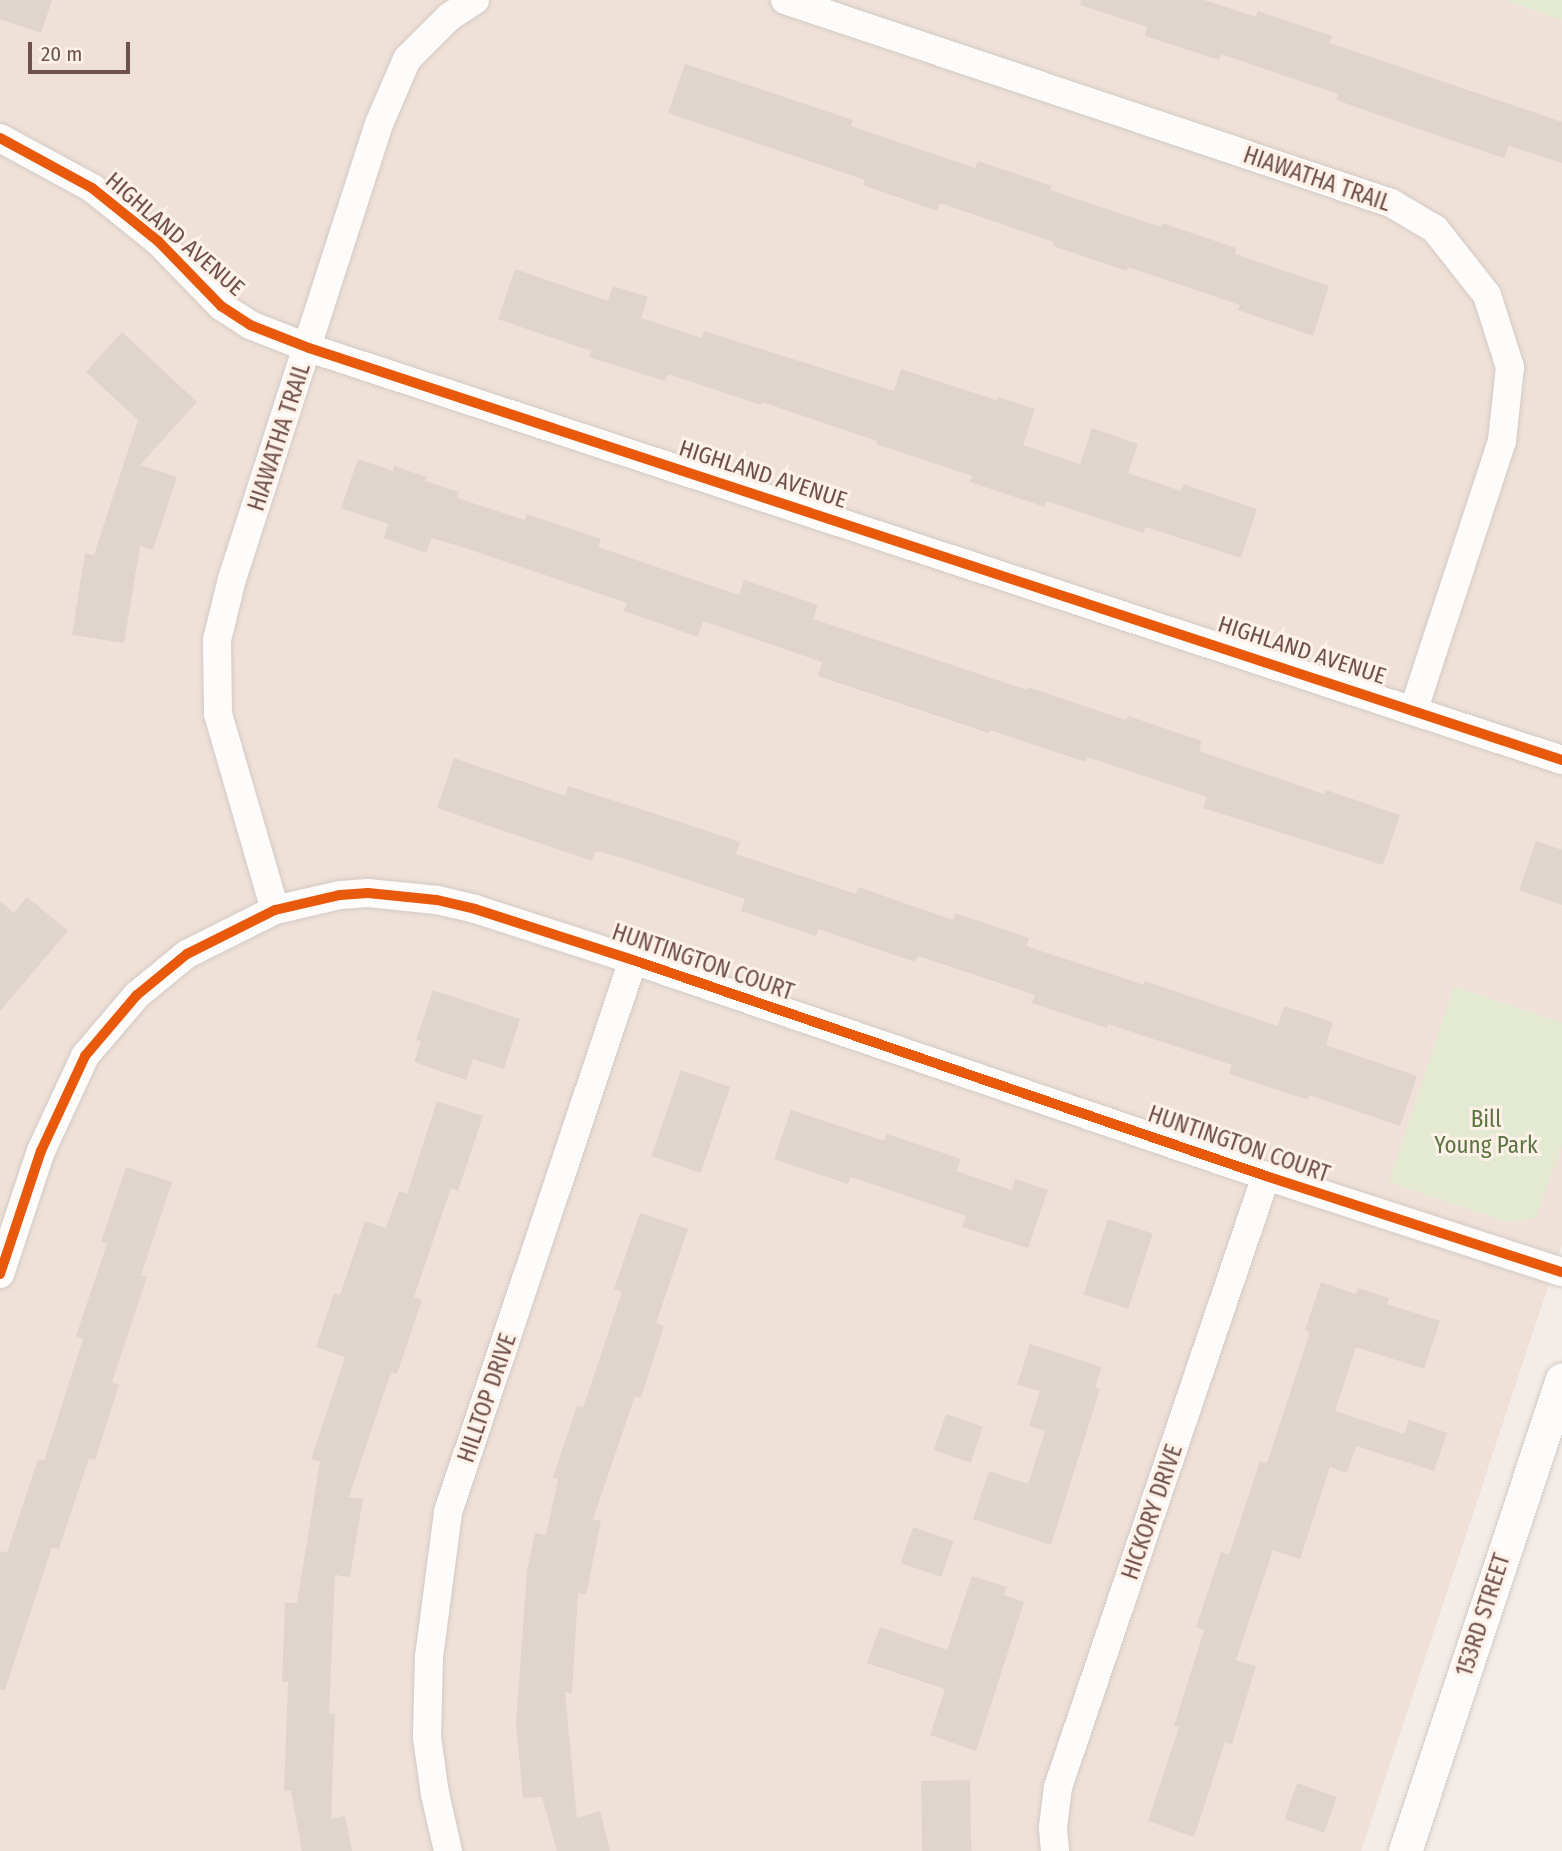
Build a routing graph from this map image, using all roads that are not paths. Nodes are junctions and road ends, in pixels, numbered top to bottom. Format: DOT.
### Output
graph roads {
  1 [pos="475,0"];
  2 [pos="785,0"];
  3 [pos="0,138"];
  4 [pos="309,348"];
  5 [pos="1414,709"];
  6 [pos="1562,760"];
  7 [pos="275,910"];
  8 [pos="633,960"];
  9 [pos="1266,1176"];
  10 [pos="1562,1272"];
  11 [pos="0,1274"];
  12 [pos="1562,1378"];
  13 [pos="448,1851"];
  14 [pos="1055,1851"];
  15 [pos="1405,1851"];
  1 -- 4 [label="street, HIAWATHA TRAIL"];
  2 -- 5 [label="street, HIAWATHA TRAIL"];
  3 -- 4 [label="street, HIGHLAND AVENUE"];
  4 -- 5 [label="street, HIGHLAND AVENUE"];
  4 -- 7 [label="street, HIAWATHA TRAIL"];
  5 -- 6 [label="street, HIGHLAND AVENUE"];
  7 -- 8 [label="street, HUNTINGTON COURT"];
  7 -- 11 [label="street, HUNTINGTON COURT"];
  8 -- 9 [label="street, HUNTINGTON COURT"];
  8 -- 13 [label="street, HILLTOP DRIVE"];
  9 -- 10 [label="street, HUNTINGTON COURT"];
  9 -- 14 [label="street, HICKORY DRIVE"];
  12 -- 15 [label="street, 153RD STREET"];
}
